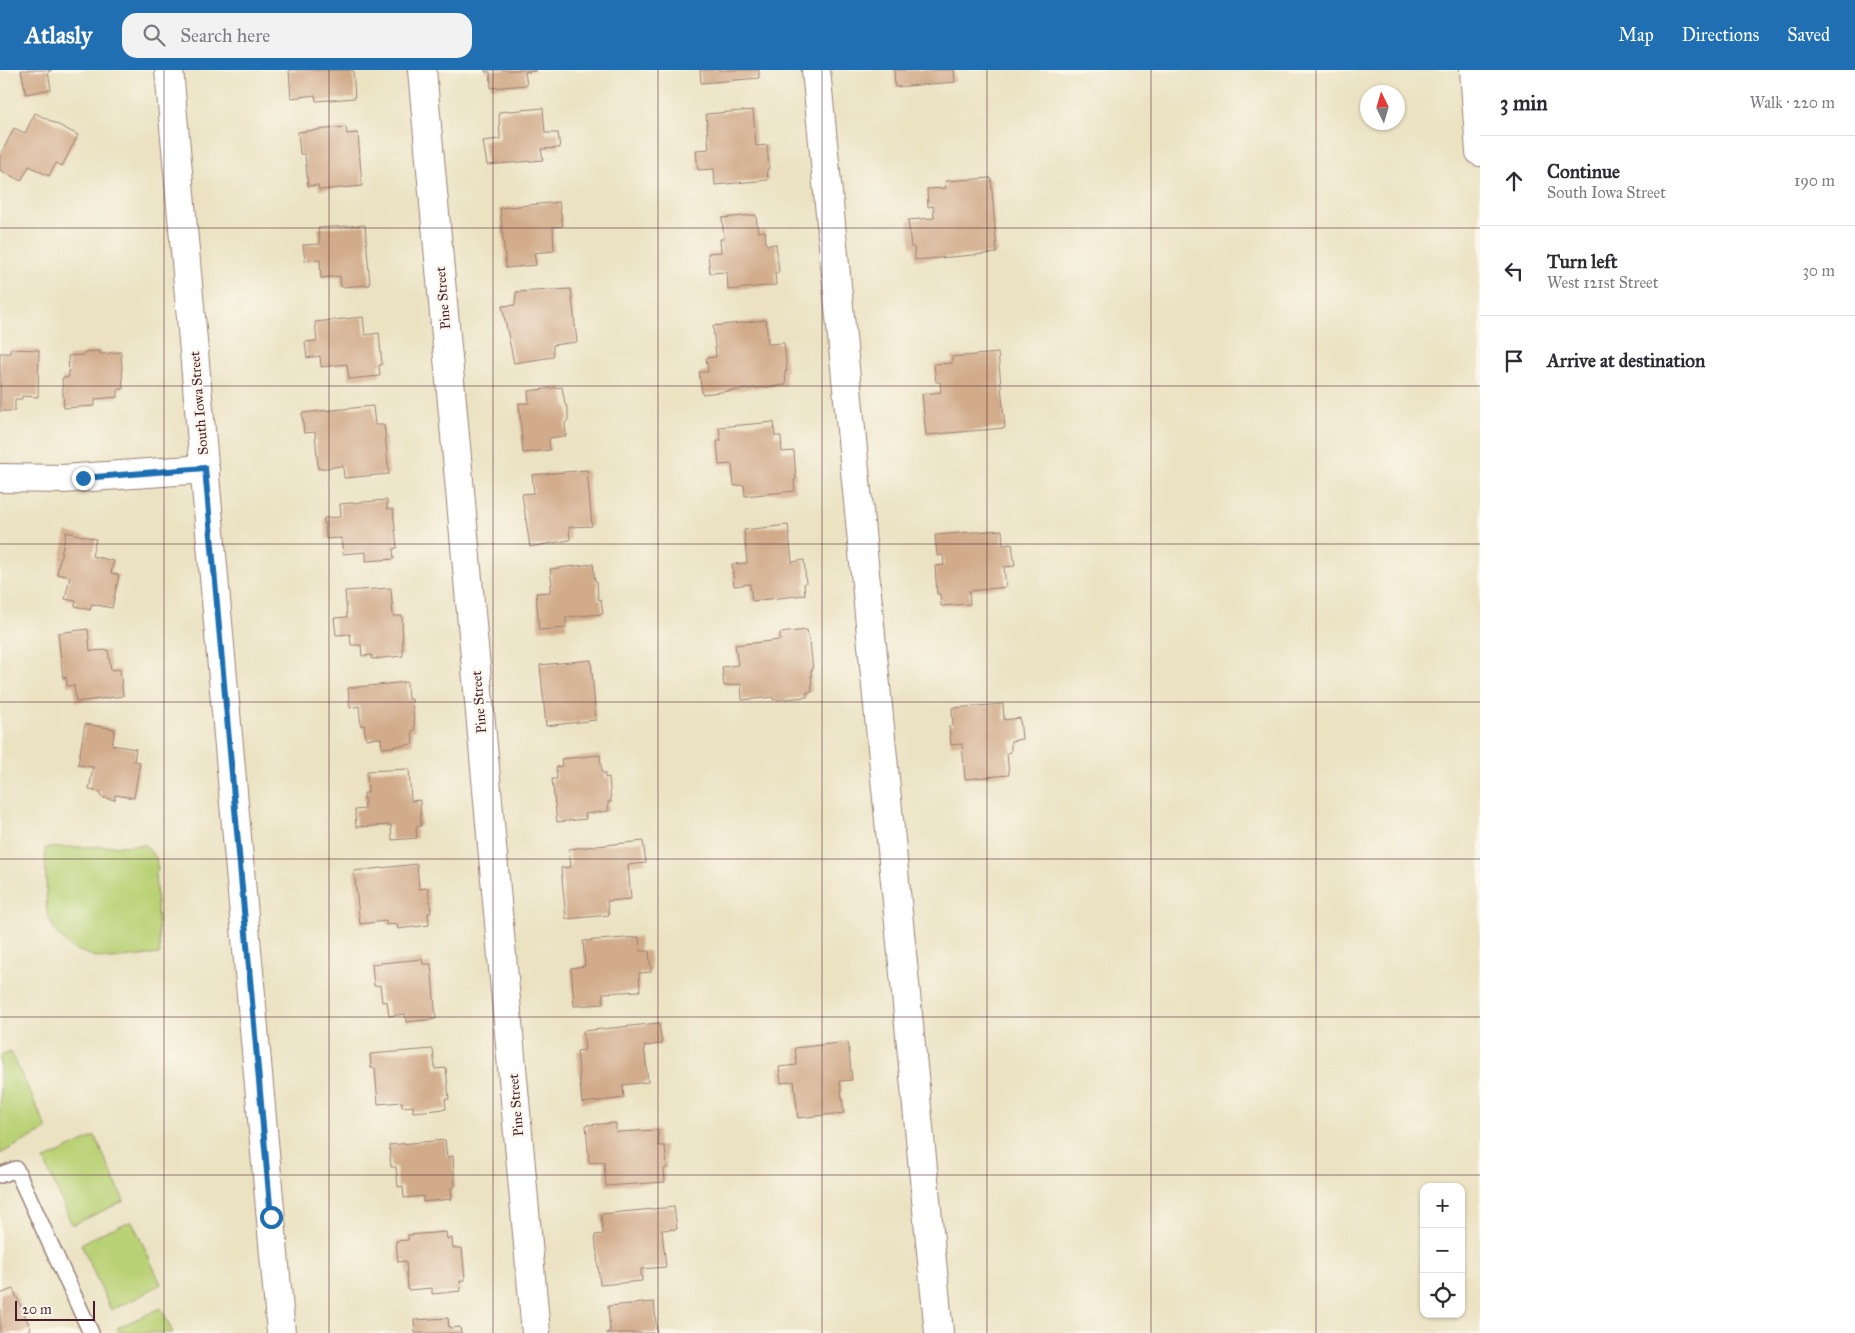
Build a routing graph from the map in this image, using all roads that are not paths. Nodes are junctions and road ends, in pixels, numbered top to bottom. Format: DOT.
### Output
graph roads {
  1 [pos="169,70"];
  2 [pos="422,70"];
  3 [pos="816,70"];
  4 [pos="1474,70"];
  5 [pos="1480,152"];
  6 [pos="205,468"];
  7 [pos="0,478"];
  8 [pos="0,1175"];
  9 [pos="92,1333"];
  10 [pos="281,1333"];
  11 [pos="536,1333"];
  12 [pos="939,1333"];
  1 -- 6 [label="street, South Iowa Street"];
  2 -- 11 [label="street, Pine Street"];
  3 -- 12 [label="street"];
  4 -- 5 [label="street"];
  6 -- 7 [label="street"];
  6 -- 10 [label="street, South Iowa Street"];
  8 -- 9 [label="lane"];
}
